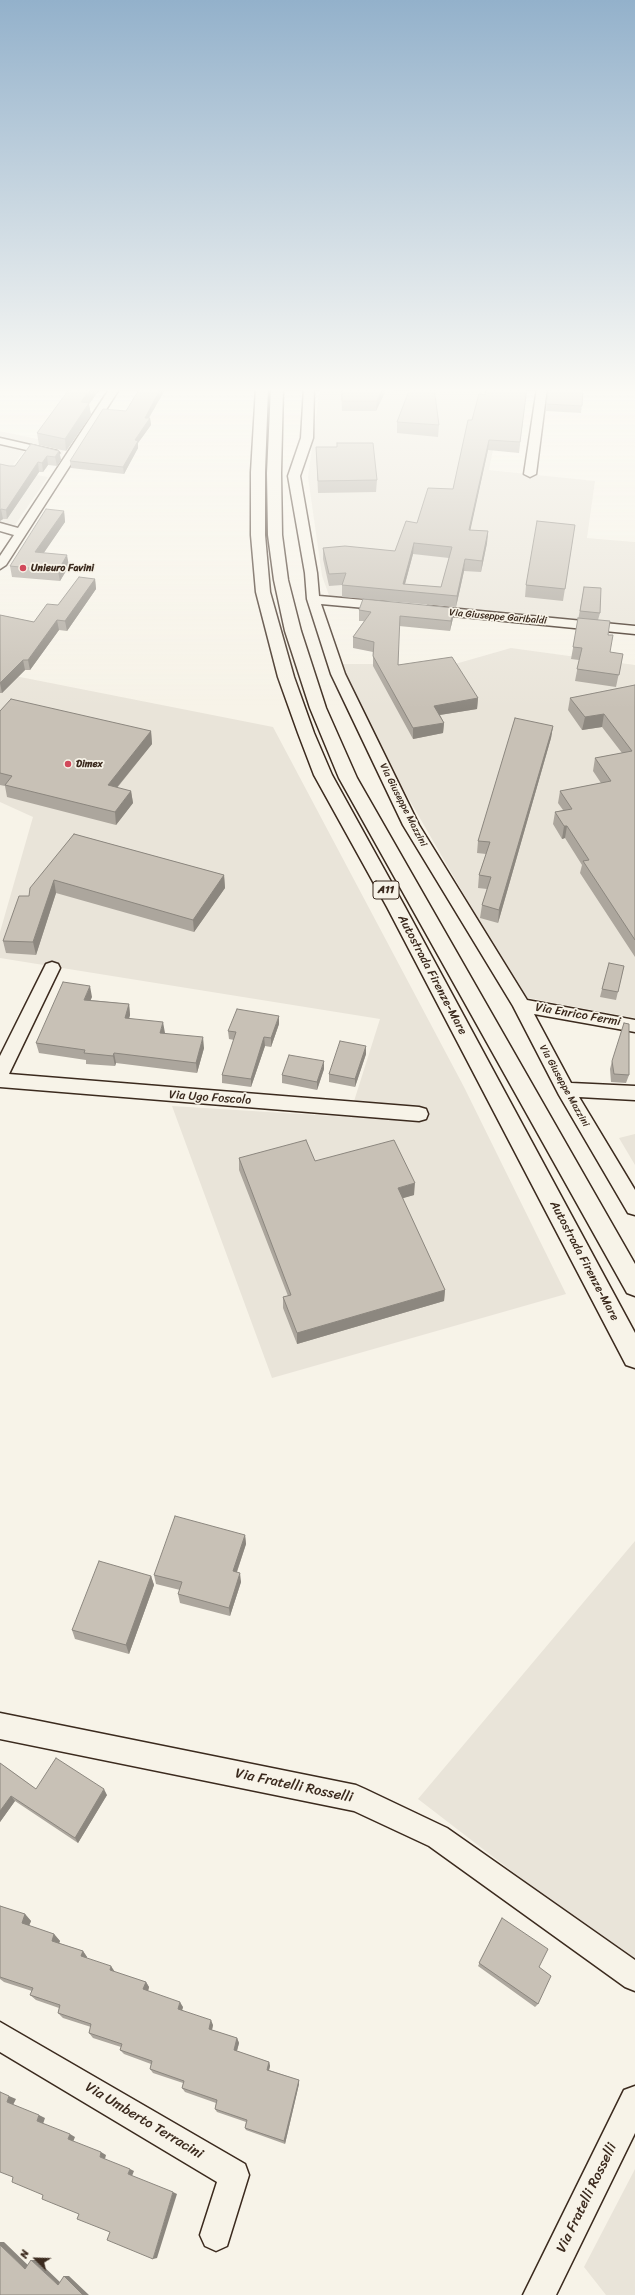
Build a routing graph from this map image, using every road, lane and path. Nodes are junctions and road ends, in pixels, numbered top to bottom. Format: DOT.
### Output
graph roads {
  1 [pos="45,495"];
  2 [pos="258,495"];
  3 [pos="274,495"];
  4 [pos="297,495"];
  5 [pos="0,527"];
  6 [pos="20,533"];
  7 [pos="0,565"];
  8 [pos="313,599"];
  9 [pos="400,607"];
  10 [pos="415,609"];
  11 [pos="635,630"];
  12 [pos="52,968"];
  13 [pos="521,1005"];
  14 [pos="635,1026"];
  15 [pos="0,1074"];
  16 [pos="0,1080"];
  17 [pos="565,1090"];
  18 [pos="635,1093"];
  19 [pos="419,1114"];
  20 [pos="635,1207"];
  21 [pos="635,1286"];
  22 [pos="635,1357"];
  23 [pos="0,1726"];
  24 [pos="635,1977"];
  25 [pos="0,2036"];
  26 [pos="635,2101"];
  27 [pos="216,2235"];
  28 [pos="539,2295"];
  1 -- 6 [label="street"];
  2 -- 22 [label="highway, Autostrada Firenze-Mare / A11"];
  3 -- 21 [label="highway, Autostrada Firenze-Mare / A11"];
  4 -- 8 [label="street, Via Giuseppe Mazzini"];
  5 -- 6 [label="street"];
  6 -- 7 [label="street"];
  8 -- 9 [label="street"];
  8 -- 13 [label="street, Via Giuseppe Mazzini"];
  10 -- 11 [label="street, Via Giuseppe Garibaldi"];
  12 -- 15 [label="street"];
  13 -- 14 [label="street, Via Enrico Fermi"];
  13 -- 17 [label="street, Via Giuseppe Mazzini"];
  16 -- 19 [label="street, Via Ugo Foscolo"];
  17 -- 18 [label="street"];
  17 -- 20 [label="street, Via Giuseppe Mazzini"];
  23 -- 24 [label="street, Via Fratelli Rosselli"];
  25 -- 27 [label="street, Via Umberto Terracini"];
  26 -- 28 [label="street, Via Fratelli Rosselli"];
}
